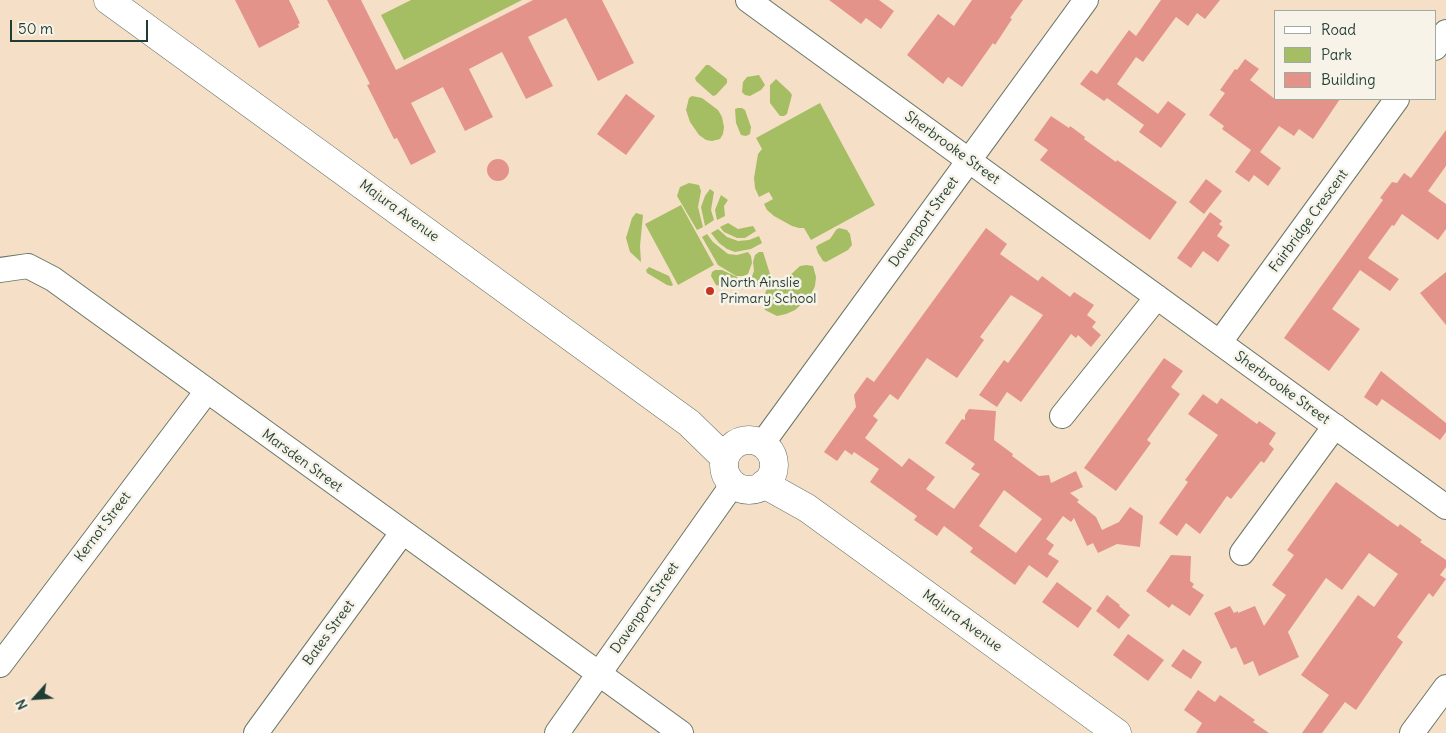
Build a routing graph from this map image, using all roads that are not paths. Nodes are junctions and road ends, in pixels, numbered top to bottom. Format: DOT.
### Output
graph roads {
  1 [pos="108,0"];
  2 [pos="748,0"];
  3 [pos="1086,0"];
  4 [pos="1446,32"];
  5 [pos="1436,47"];
  6 [pos="1397,100"];
  7 [pos="969,160"];
  8 [pos="0,270"];
  9 [pos="1157,297"];
  10 [pos="1220,342"];
  11 [pos="207,391"];
  12 [pos="1062,416"];
  13 [pos="1335,426"];
  14 [pos="749,463"];
  15 [pos="1446,506"];
  16 [pos="402,533"];
  17 [pos="1242,553"];
  18 [pos="0,665"];
  19 [pos="599,674"];
  20 [pos="1446,687"];
  21 [pos="256,733"];
  22 [pos="556,733"];
  23 [pos="681,733"];
  24 [pos="1117,733"];
  25 [pos="1412,733"];
  1 -- 14 [label="main road, Majura Avenue"];
  2 -- 7 [label="street, Sherbrooke Street"];
  3 -- 7 [label="street, Davenport Street"];
  4 -- 5 [label="street"];
  6 -- 10 [label="street, Fairbridge Crescent"];
  7 -- 9 [label="street, Sherbrooke Street"];
  7 -- 14 [label="street, Davenport Street"];
  8 -- 11 [label="street, Marsden Street"];
  9 -- 10 [label="street, Sherbrooke Street"];
  9 -- 12 [label="street"];
  10 -- 13 [label="street, Sherbrooke Street"];
  11 -- 16 [label="street, Marsden Street"];
  11 -- 18 [label="street, Kernot Street"];
  13 -- 15 [label="street, Sherbrooke Street"];
  13 -- 17 [label="street, Sherbrooke Street"];
  14 -- 19 [label="street, Davenport Street"];
  14 -- 24 [label="main road, Majura Avenue"];
  16 -- 19 [label="street, Marsden Street"];
  16 -- 21 [label="street, Bates Street"];
  19 -- 22 [label="street, Davenport Street"];
  19 -- 23 [label="street, Marsden Street"];
  20 -- 25 [label="street"];
}
